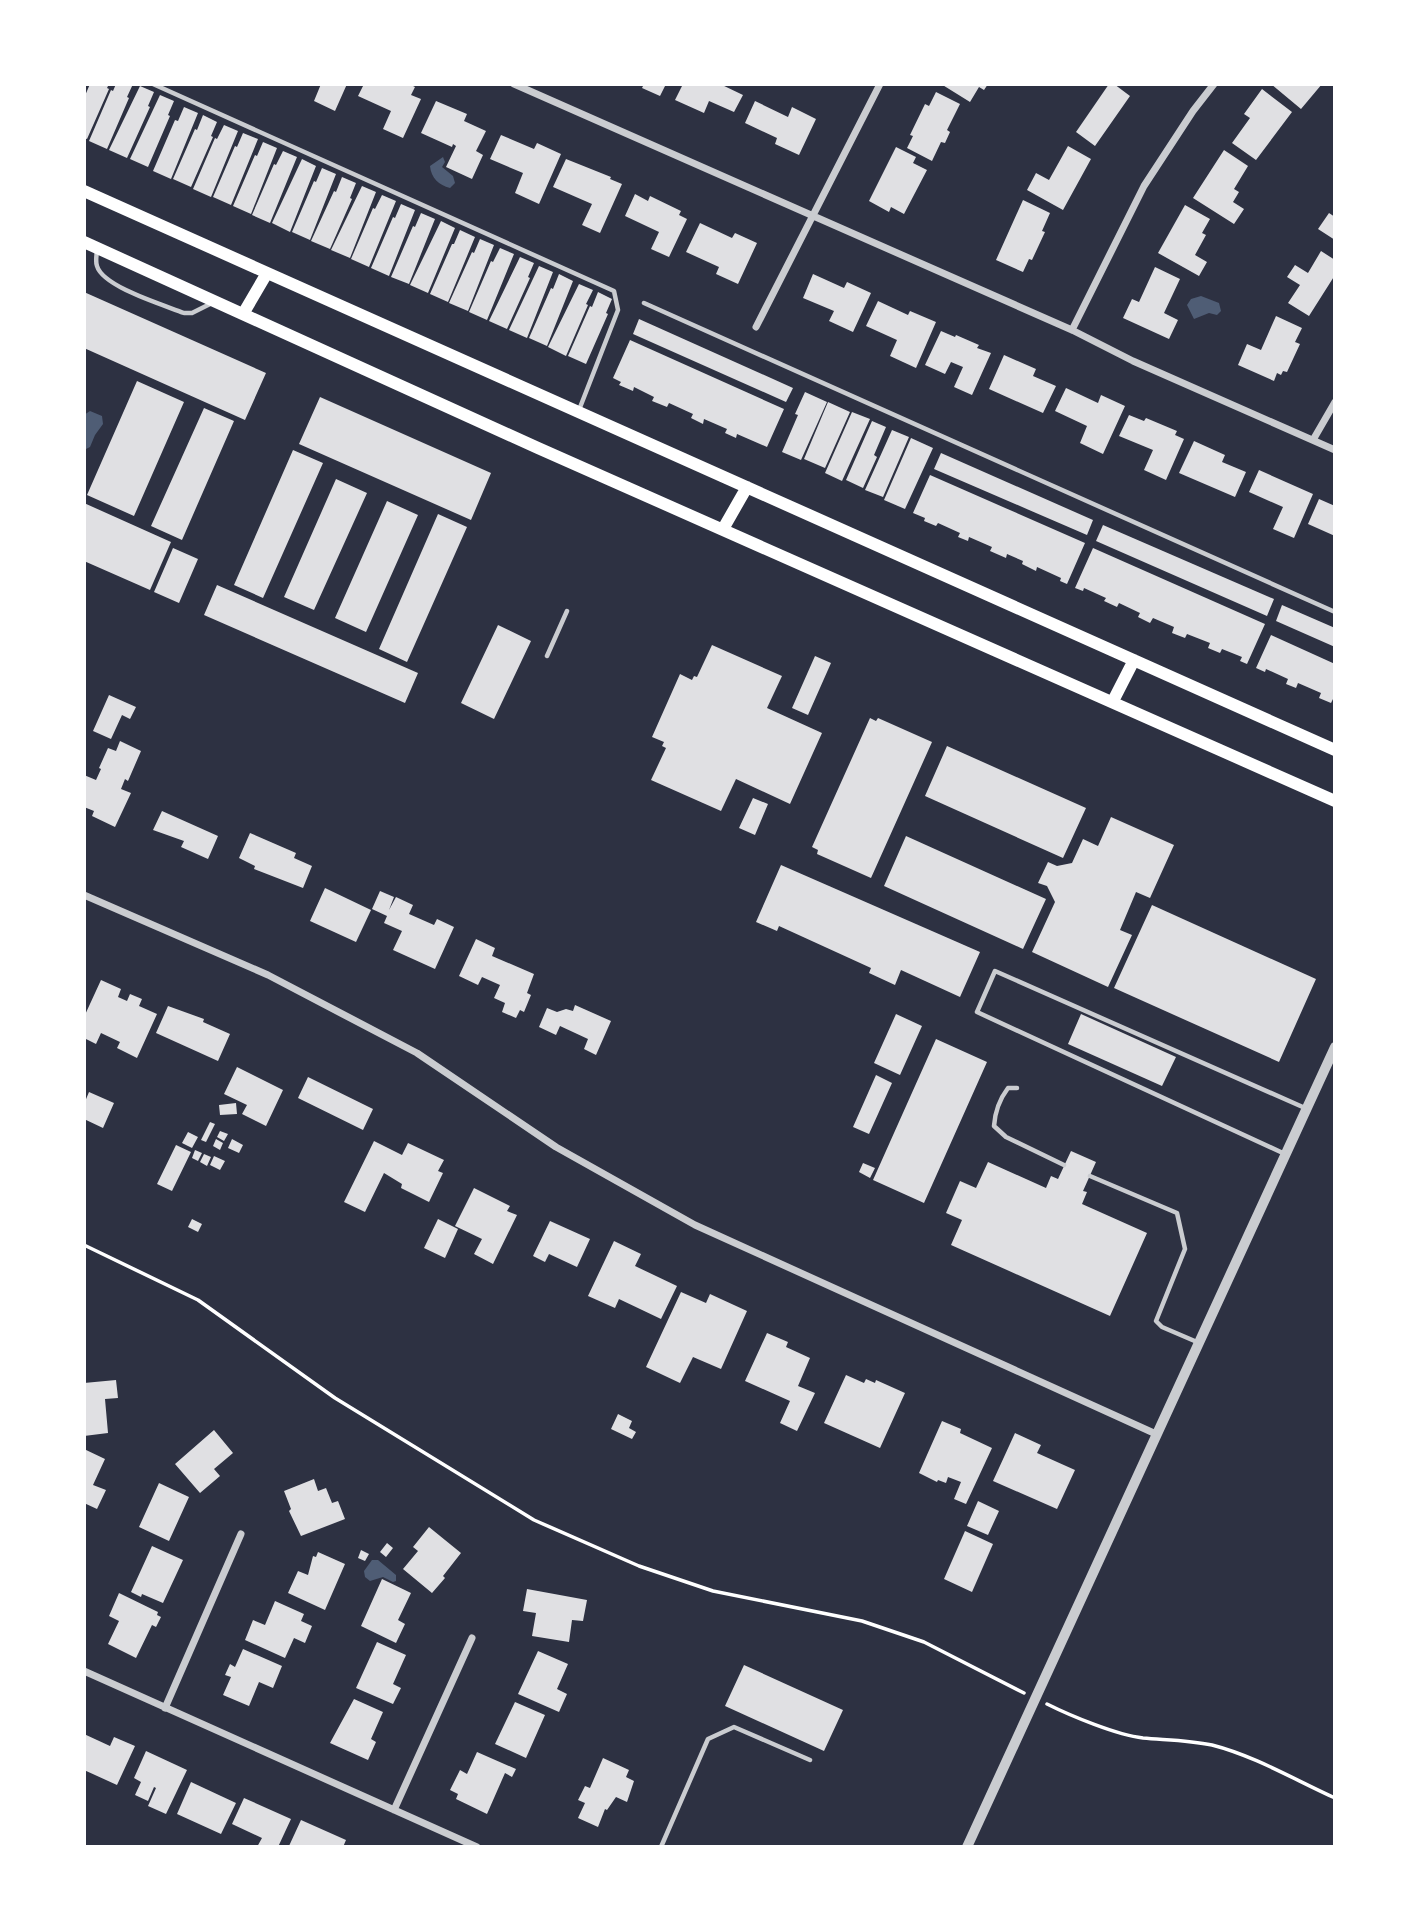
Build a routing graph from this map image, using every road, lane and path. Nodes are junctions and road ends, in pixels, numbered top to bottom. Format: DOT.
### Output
graph roads {
  1 [pos="153,84"];
  2 [pos="514,84"];
  3 [pos="880,84"];
  4 [pos="1214,84"];
  5 [pos="84,191"];
  6 [pos="811,216"];
  7 [pos="84,242"];
  8 [pos="97,248"];
  9 [pos="267,273"];
  10 [pos="214,302"];
  11 [pos="644,303"];
  12 [pos="243,314"];
  13 [pos="756,327"];
  14 [pos="1072,330"];
  15 [pos="1335,402"];
  16 [pos="578,411"];
  17 [pos="1313,440"];
  18 [pos="1335,450"];
  19 [pos="747,487"];
  20 [pos="723,529"];
  21 [pos="567,611"];
  22 [pos="1335,612"];
  23 [pos="547,656"];
  24 [pos="1134,660"];
  25 [pos="1113,701"];
  26 [pos="1335,750"];
  27 [pos="1335,801"];
  28 [pos="84,895"];
  29 [pos="1335,1047"];
  30 [pos="1017,1088"];
  31 [pos="1306,1108"];
  32 [pos="1285,1154"];
  33 [pos="1064,1165"];
  34 [pos="1090,1176"];
  35 [pos="84,1245"];
  36 [pos="1198,1343"];
  37 [pos="1156,1434"];
  38 [pos="241,1534"];
  39 [pos="472,1638"];
  40 [pos="84,1671"];
  41 [pos="1027,1695"];
  42 [pos="1044,1703"];
  43 [pos="164,1708"];
  44 [pos="810,1760"];
  45 [pos="1335,1798"];
  46 [pos="394,1810"];
  47 [pos="477,1847"];
  48 [pos="661,1847"];
  49 [pos="967,1847"];
  1 -- 16 [label="lane"];
  2 -- 6 [label="street"];
  3 -- 6 [label="street"];
  4 -- 14 [label="street"];
  5 -- 9 [label="main road"];
  6 -- 13 [label="street"];
  6 -- 14 [label="street"];
  7 -- 8 [label="main road"];
  8 -- 10 [label="main road"];
  8 -- 10 [label="lane"];
  9 -- 12 [label="main road"];
  9 -- 16 [label="main road"];
  10 -- 12 [label="main road"];
  11 -- 22 [label="lane"];
  12 -- 20 [label="main road"];
  14 -- 17 [label="street"];
  15 -- 17 [label="street"];
  16 -- 19 [label="main road"];
  17 -- 18 [label="street"];
  19 -- 20 [label="main road"];
  19 -- 24 [label="main road"];
  20 -- 25 [label="main road"];
  21 -- 23 [label="lane"];
  24 -- 25 [label="main road"];
  24 -- 26 [label="main road"];
  25 -- 27 [label="main road"];
  28 -- 37 [label="street"];
  29 -- 31 [label="street"];
  30 -- 33 [label="lane"];
  31 -- 32 [label="street"];
  31 -- 32 [label="lane"];
  32 -- 36 [label="street"];
  34 -- 36 [label="lane"];
  35 -- 41 [label="path"];
  36 -- 37 [label="street"];
  37 -- 49 [label="street"];
  38 -- 43 [label="street"];
  39 -- 46 [label="street"];
  40 -- 43 [label="street"];
  42 -- 45 [label="path"];
  43 -- 46 [label="street"];
  44 -- 48 [label="lane"];
  46 -- 47 [label="street"];
}
